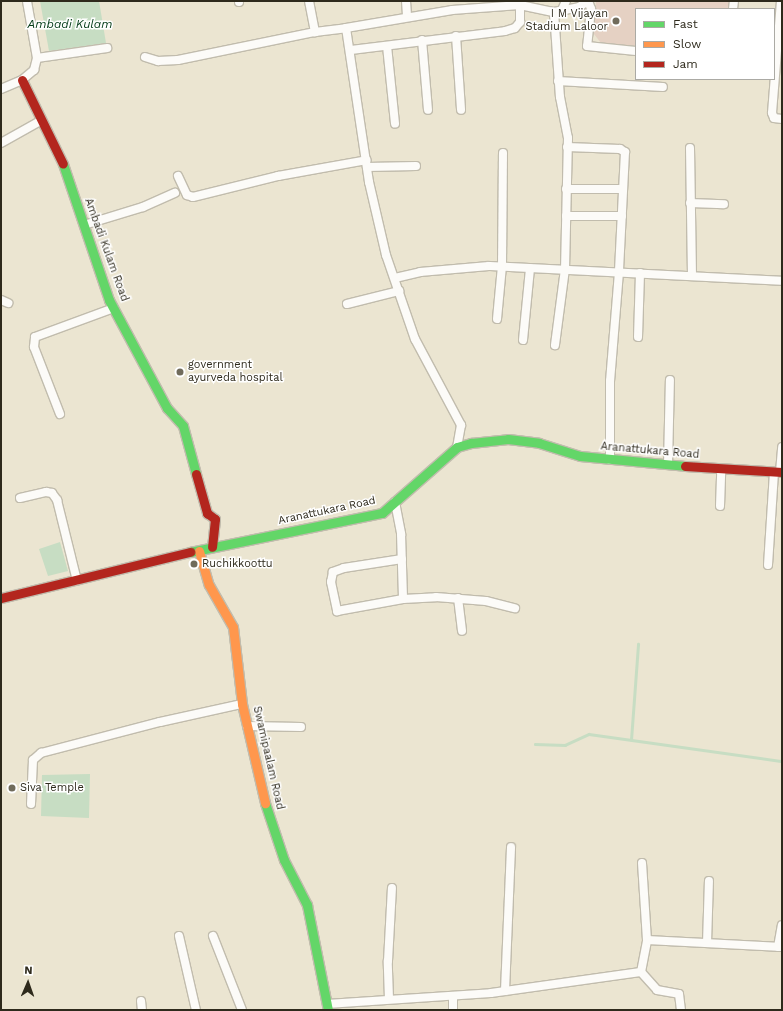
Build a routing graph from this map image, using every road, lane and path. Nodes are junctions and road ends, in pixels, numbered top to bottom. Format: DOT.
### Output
graph roads {
  1 [pos="27,1"];
  2 [pos="309,1"];
  3 [pos="406,1"];
  4 [pos="566,1"];
  5 [pos="588,1"];
  6 [pos="781,1"];
  7 [pos="520,3"];
  8 [pos="558,11"];
  9 [pos="406,17"];
  10 [pos="346,28"];
  11 [pos="315,32"];
  12 [pos="456,36"];
  13 [pos="422,40"];
  14 [pos="387,46"];
  15 [pos="107,48"];
  16 [pos="351,50"];
  17 [pos="635,52"];
  18 [pos="145,57"];
  19 [pos="37,58"];
  20 [pos="775,76"];
  21 [pos="22,80"];
  22 [pos="775,80"];
  23 [pos="558,81"];
  24 [pos="662,87"];
  25 [pos="1,89"];
  26 [pos="428,110"];
  27 [pos="461,110"];
  28 [pos="42,120"];
  29 [pos="782,120"];
  30 [pos="395,124"];
  31 [pos="1,143"];
  32 [pos="568,148"];
  33 [pos="690,148"];
  34 [pos="503,153"];
  35 [pos="367,164"];
  36 [pos="416,166"];
  37 [pos="178,176"];
  38 [pos="566,189"];
  39 [pos="623,189"];
  40 [pos="175,193"];
  41 [pos="690,203"];
  42 [pos="724,204"];
  43 [pos="566,216"];
  44 [pos="622,216"];
  45 [pos="84,225"];
  46 [pos="502,266"];
  47 [pos="530,268"];
  48 [pos="565,269"];
  49 [pos="619,272"];
  50 [pos="640,274"];
  51 [pos="692,276"];
  52 [pos="395,278"];
  53 [pos="782,281"];
  54 [pos="399,291"];
  55 [pos="347,304"];
  56 [pos="114,308"];
  57 [pos="497,319"];
  58 [pos="638,337"];
  59 [pos="523,340"];
  60 [pos="555,345"];
  61 [pos="670,380"];
  62 [pos="60,414"];
  63 [pos="457,447"];
  64 [pos="782,447"];
  65 [pos="610,460"];
  66 [pos="668,465"];
  67 [pos="721,470"];
  68 [pos="779,472"];
  69 [pos="20,498"];
  70 [pos="395,502"];
  71 [pos="720,506"];
  72 [pos="212,547"];
  73 [pos="199,551"];
  74 [pos="402,559"];
  75 [pos="768,565"];
  76 [pos="77,581"];
  77 [pos="1,598"];
  78 [pos="458,598"];
  79 [pos="403,599"];
  80 [pos="515,608"];
  81 [pos="462,631"];
  82 [pos="242,704"];
  83 [pos="247,726"];
  84 [pos="301,727"];
  85 [pos="31,804"];
  86 [pos="511,847"];
  87 [pos="642,863"];
  88 [pos="709,881"];
  89 [pos="392,888"];
  90 [pos="782,925"];
  91 [pos="179,936"];
  92 [pos="213,936"];
  93 [pos="647,940"];
  94 [pos="707,943"];
  95 [pos="780,947"];
  96 [pos="641,972"];
  97 [pos="505,991"];
  98 [pos="453,996"];
  99 [pos="390,999"];
  100 [pos="141,1001"];
  101 [pos="328,1007"];
  102 [pos="142,1010"];
  103 [pos="196,1010"];
  104 [pos="242,1010"];
  105 [pos="453,1010"];
  106 [pos="681,1010"];
  1 -- 19 [label="street"];
  2 -- 11 [label="street"];
  3 -- 9 [label="street"];
  4 -- 8 [label="street"];
  5 -- 8 [label="street"];
  5 -- 17 [label="street"];
  6 -- 20 [label="street"];
  7 -- 8 [label="street"];
  7 -- 9 [label="street"];
  7 -- 12 [label="street"];
  8 -- 23 [label="street"];
  9 -- 10 [label="street"];
  10 -- 11 [label="street"];
  10 -- 16 [label="street"];
  11 -- 18 [label="street"];
  12 -- 13 [label="street"];
  12 -- 27 [label="street"];
  13 -- 14 [label="street"];
  13 -- 26 [label="street"];
  14 -- 16 [label="street"];
  14 -- 30 [label="street"];
  15 -- 19 [label="street"];
  16 -- 35 [label="street"];
  19 -- 21 [label="street"];
  21 -- 25 [label="street"];
  21 -- 28 [label="street, Ambadi Kulam Road"];
  22 -- 29 [label="street"];
  23 -- 24 [label="street"];
  23 -- 32 [label="street"];
  28 -- 31 [label="street"];
  28 -- 45 [label="street, Ambadi Kulam Road"];
  32 -- 38 [label="street"];
  32 -- 39 [label="street"];
  33 -- 41 [label="street"];
  34 -- 46 [label="street"];
  35 -- 36 [label="street"];
  35 -- 37 [label="street"];
  35 -- 52 [label="street"];
  38 -- 39 [label="street"];
  38 -- 43 [label="street"];
  39 -- 44 [label="street"];
  40 -- 45 [label="street"];
  41 -- 42 [label="street"];
  41 -- 51 [label="street"];
  43 -- 44 [label="street"];
  43 -- 48 [label="street"];
  44 -- 49 [label="street"];
  45 -- 56 [label="street, Ambadi Kulam Road"];
  46 -- 47 [label="street"];
  46 -- 52 [label="street"];
  46 -- 57 [label="street"];
  47 -- 48 [label="street"];
  47 -- 59 [label="street"];
  48 -- 49 [label="street"];
  48 -- 60 [label="street"];
  49 -- 50 [label="street"];
  49 -- 65 [label="street"];
  50 -- 51 [label="street"];
  50 -- 58 [label="street"];
  51 -- 53 [label="street"];
  52 -- 54 [label="street"];
  54 -- 55 [label="street"];
  54 -- 63 [label="street"];
  56 -- 62 [label="street"];
  56 -- 72 [label="street, Ambadi Kulam Road"];
  61 -- 66 [label="street"];
  63 -- 65 [label="street, Aranattukara Road"];
  63 -- 70 [label="street, Aranattukara Road"];
  64 -- 68 [label="street"];
  65 -- 66 [label="street, Aranattukara Road"];
  66 -- 67 [label="street, Aranattukara Road"];
  67 -- 68 [label="street, Aranattukara Road"];
  67 -- 71 [label="street"];
  68 -- 75 [label="street"];
  69 -- 76 [label="street"];
  70 -- 72 [label="street, Aranattukara Road"];
  70 -- 74 [label="street"];
  72 -- 73 [label="street, Aranattukara Road"];
  73 -- 76 [label="street, Aranattukara Road"];
  73 -- 82 [label="street, Swamipaalam Road"];
  74 -- 79 [label="street"];
  74 -- 79 [label="street"];
  76 -- 77 [label="street, Aranattukara Road"];
  78 -- 79 [label="street"];
  78 -- 80 [label="street"];
  78 -- 81 [label="street"];
  82 -- 83 [label="street, Swamipaalam Road"];
  82 -- 85 [label="street"];
  83 -- 84 [label="street"];
  83 -- 101 [label="street, Swamipaalam Road"];
  86 -- 97 [label="street"];
  87 -- 93 [label="street"];
  88 -- 94 [label="street"];
  89 -- 99 [label="street"];
  90 -- 95 [label="street"];
  91 -- 103 [label="street"];
  92 -- 104 [label="street"];
  93 -- 94 [label="street"];
  93 -- 96 [label="street"];
  94 -- 95 [label="street"];
  96 -- 97 [label="street"];
  96 -- 106 [label="street"];
  97 -- 98 [label="street"];
  98 -- 99 [label="street"];
  98 -- 105 [label="street"];
  99 -- 101 [label="street"];
  100 -- 102 [label="street"];
}
